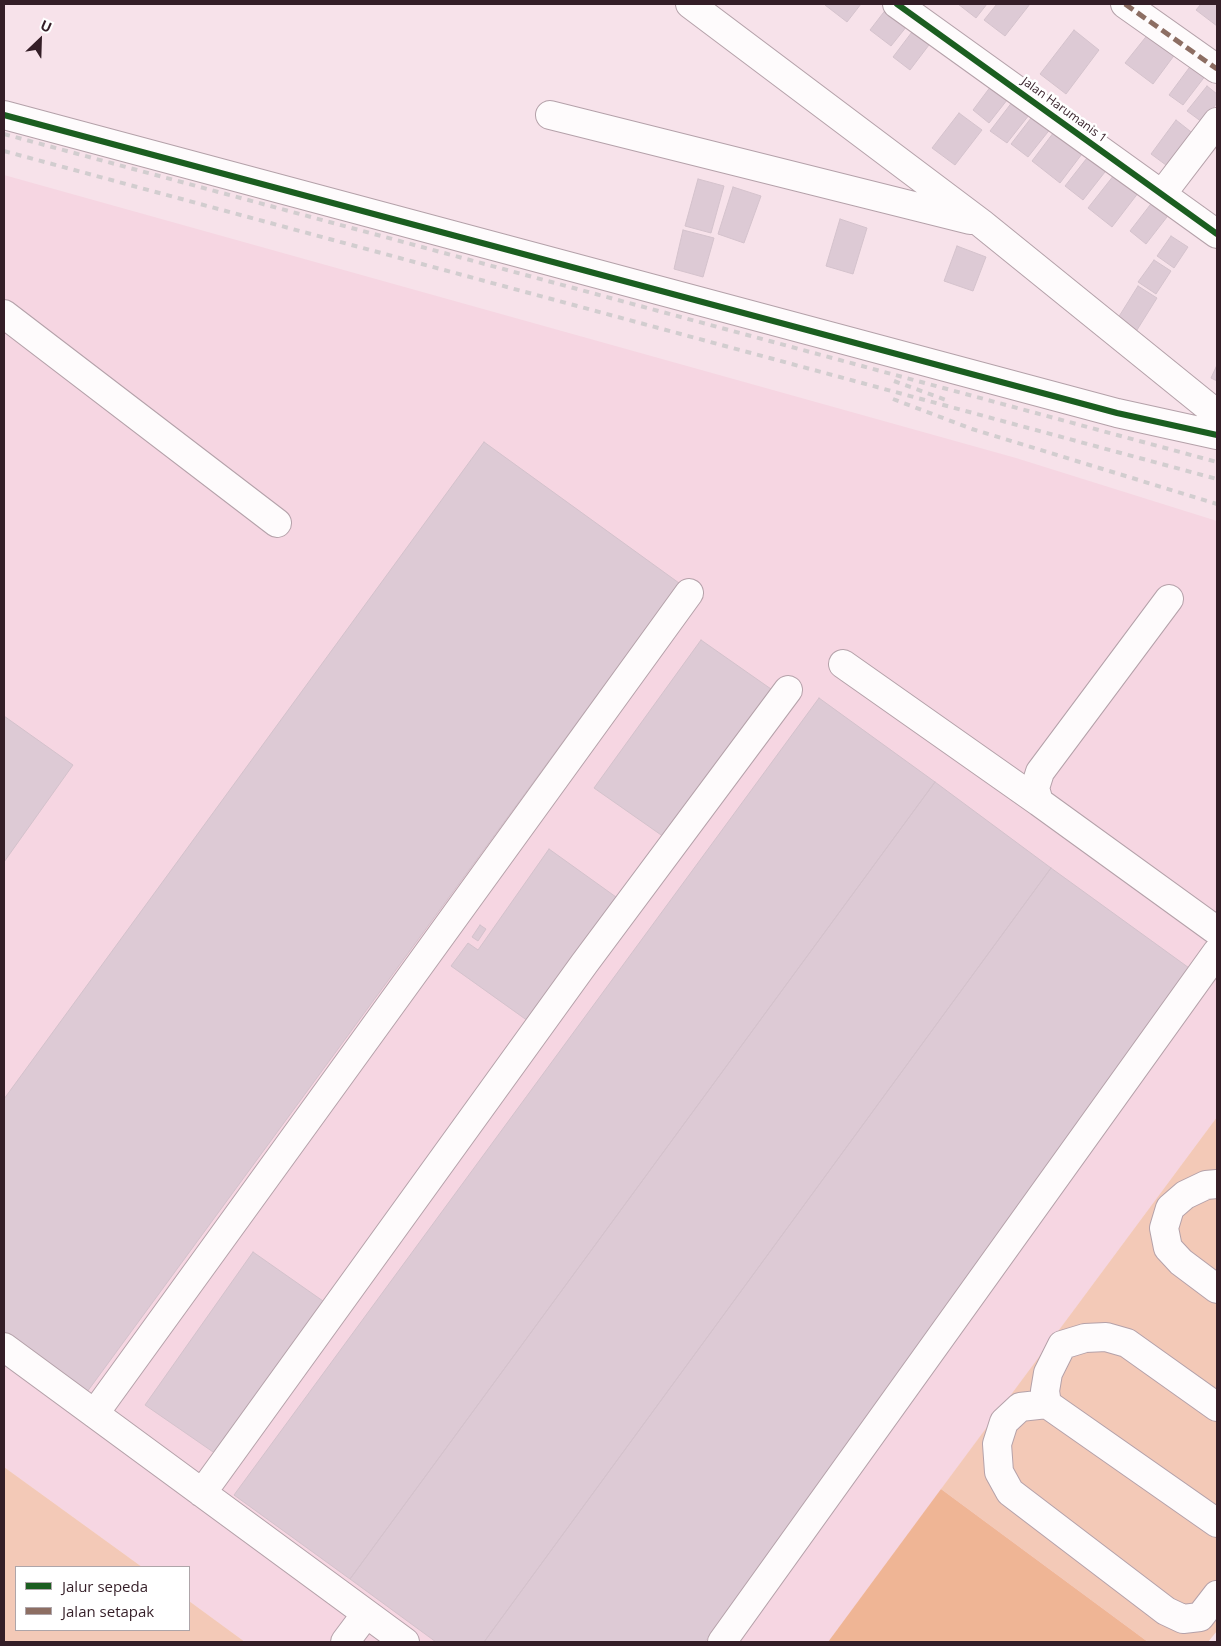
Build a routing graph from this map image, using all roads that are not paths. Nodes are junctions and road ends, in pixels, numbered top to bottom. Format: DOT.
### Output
graph roads {
  1 [pos="690,4"];
  2 [pos="897,4"];
  3 [pos="1125,4"];
  4 [pos="1217,69"];
  5 [pos="4,115"];
  6 [pos="550,115"];
  7 [pos="1217,122"];
  8 [pos="1162,194"];
  9 [pos="981,223"];
  10 [pos="1217,234"];
  11 [pos="4,314"];
  12 [pos="1217,414"];
  13 [pos="1217,435"];
  14 [pos="277,523"];
  15 [pos="689,593"];
  16 [pos="1169,599"];
  17 [pos="843,664"];
  18 [pos="788,690"];
  19 [pos="1039,802"];
  20 [pos="1217,931"];
  21 [pos="1217,952"];
  22 [pos="1217,1184"];
  23 [pos="1217,1289"];
  24 [pos="4,1347"];
  25 [pos="1047,1404"];
  26 [pos="1217,1407"];
  27 [pos="95,1414"];
  28 [pos="202,1493"];
  29 [pos="1217,1523"];
  30 [pos="1217,1595"];
  31 [pos="366,1614"];
  32 [pos="346,1642"];
  33 [pos="405,1642"];
  34 [pos="722,1642"];
  1 -- 9 [label="street"];
  2 -- 8 [label="street, Jalan Harumanis 1"];
  3 -- 4 [label="street"];
  5 -- 13 [label="street"];
  6 -- 9 [label="street"];
  7 -- 8 [label="street"];
  8 -- 10 [label="street, Jalan Harumanis 1"];
  9 -- 12 [label="street"];
  11 -- 14 [label="street"];
  15 -- 27 [label="street"];
  16 -- 19 [label="street"];
  17 -- 19 [label="street"];
  18 -- 28 [label="street"];
  19 -- 20 [label="street"];
  21 -- 34 [label="street"];
  22 -- 23 [label="street"];
  24 -- 27 [label="street"];
  25 -- 26 [label="street"];
  25 -- 29 [label="street"];
  25 -- 30 [label="street"];
  27 -- 28 [label="street"];
  28 -- 31 [label="street"];
  31 -- 32 [label="street"];
  31 -- 33 [label="street"];
}
